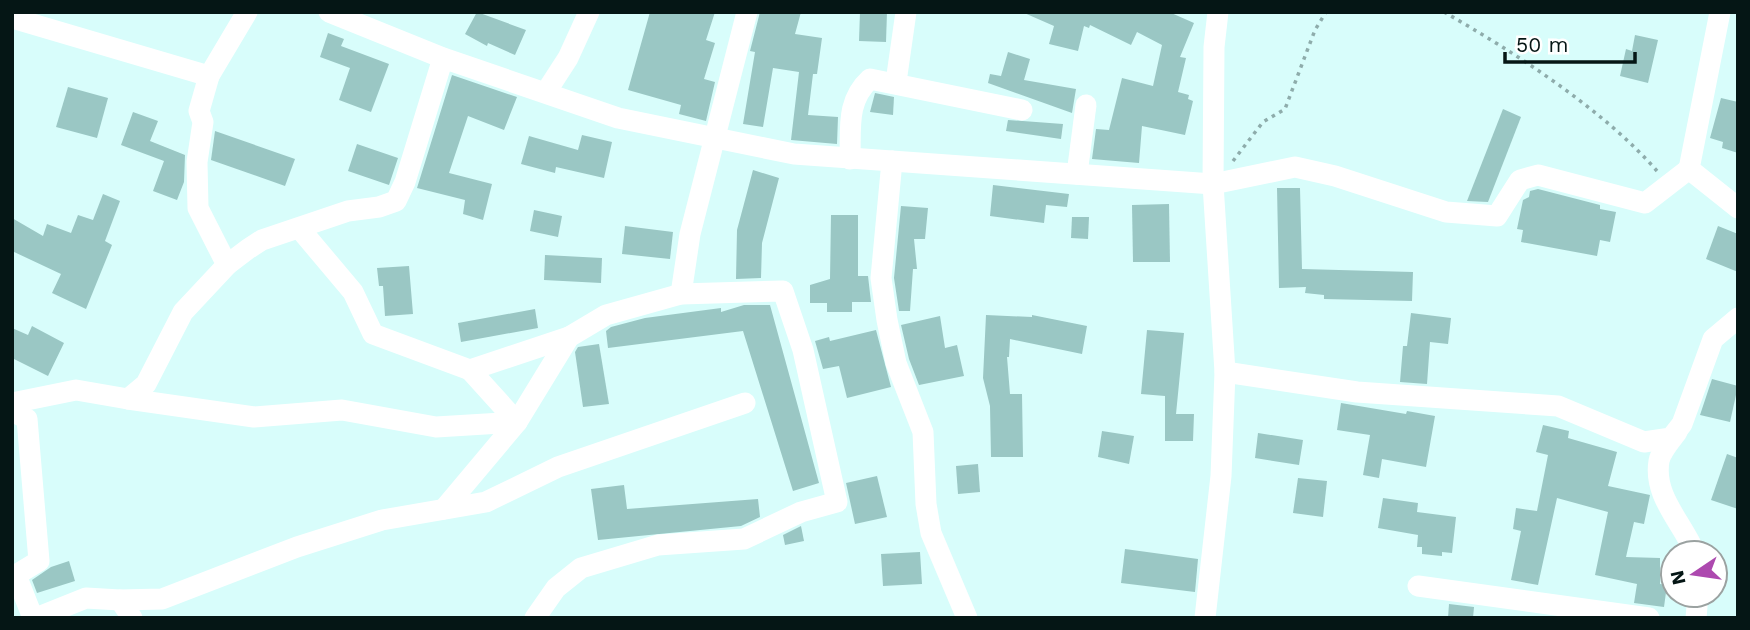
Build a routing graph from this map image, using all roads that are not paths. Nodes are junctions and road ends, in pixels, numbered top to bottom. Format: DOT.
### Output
graph roads {
  1 [pos="247,12"];
  2 [pos="328,12"];
  3 [pos="589,12"];
  4 [pos="747,12"];
  5 [pos="906,12"];
  6 [pos="1218,12"];
  7 [pos="1720,12"];
  8 [pos="12,18"];
  9 [pos="443,58"];
  10 [pos="209,76"];
  11 [pos="896,82"];
  12 [pos="546,92"];
  13 [pos="1086,104"];
  14 [pos="1022,110"];
  15 [pos="715,140"];
  16 [pos="850,159"];
  17 [pos="892,161"];
  18 [pos="1689,169"];
  19 [pos="1077,174"];
  20 [pos="1213,184"];
  21 [pos="1738,208"];
  22 [pos="300,229"];
  23 [pos="227,265"];
  24 [pos="681,294"];
  25 [pos="1738,318"];
  26 [pos="569,337"];
  27 [pos="470,370"];
  28 [pos="1225,372"];
  29 [pos="128,399"];
  30 [pos="12,403"];
  31 [pos="745,403"];
  32 [pos="12,411"];
  33 [pos="517,422"];
  34 [pos="1682,424"];
  35 [pos="444,509"];
  36 [pos="1689,539"];
  37 [pos="1418,586"];
  38 [pos="126,609"];
  39 [pos="34,618"];
  40 [pos="535,618"];
  41 [pos="967,618"];
  42 [pos="1205,618"];
  43 [pos="1649,618"];
  1 -- 10 [label="street"];
  2 -- 9 [label="street"];
  3 -- 12 [label="street"];
  4 -- 15 [label="street"];
  5 -- 11 [label="street"];
  6 -- 20 [label="street"];
  7 -- 18 [label="street"];
  8 -- 10 [label="street"];
  9 -- 12 [label="street"];
  9 -- 22 [label="street"];
  10 -- 23 [label="street"];
  11 -- 14 [label="street"];
  11 -- 16 [label="street"];
  12 -- 15 [label="street"];
  13 -- 19 [label="street"];
  15 -- 16 [label="street"];
  15 -- 24 [label="street"];
  16 -- 17 [label="street"];
  17 -- 19 [label="street"];
  17 -- 41 [label="street"];
  18 -- 20 [label="street"];
  18 -- 21 [label="street"];
  19 -- 20 [label="street"];
  20 -- 28 [label="street"];
  22 -- 23 [label="street"];
  22 -- 27 [label="street"];
  23 -- 29 [label="street"];
  24 -- 26 [label="street"];
  24 -- 40 [label="street"];
  25 -- 34 [label="street"];
  26 -- 27 [label="street"];
  26 -- 33 [label="street"];
  27 -- 33 [label="street"];
  28 -- 34 [label="street"];
  28 -- 42 [label="street"];
  29 -- 30 [label="street"];
  29 -- 33 [label="street"];
  31 -- 35 [label="street"];
  32 -- 39 [label="street"];
  33 -- 35 [label="street"];
  34 -- 36 [label="street"];
  35 -- 38 [label="street"];
  37 -- 43 [label="street"];
  38 -- 39 [label="street"];
}
